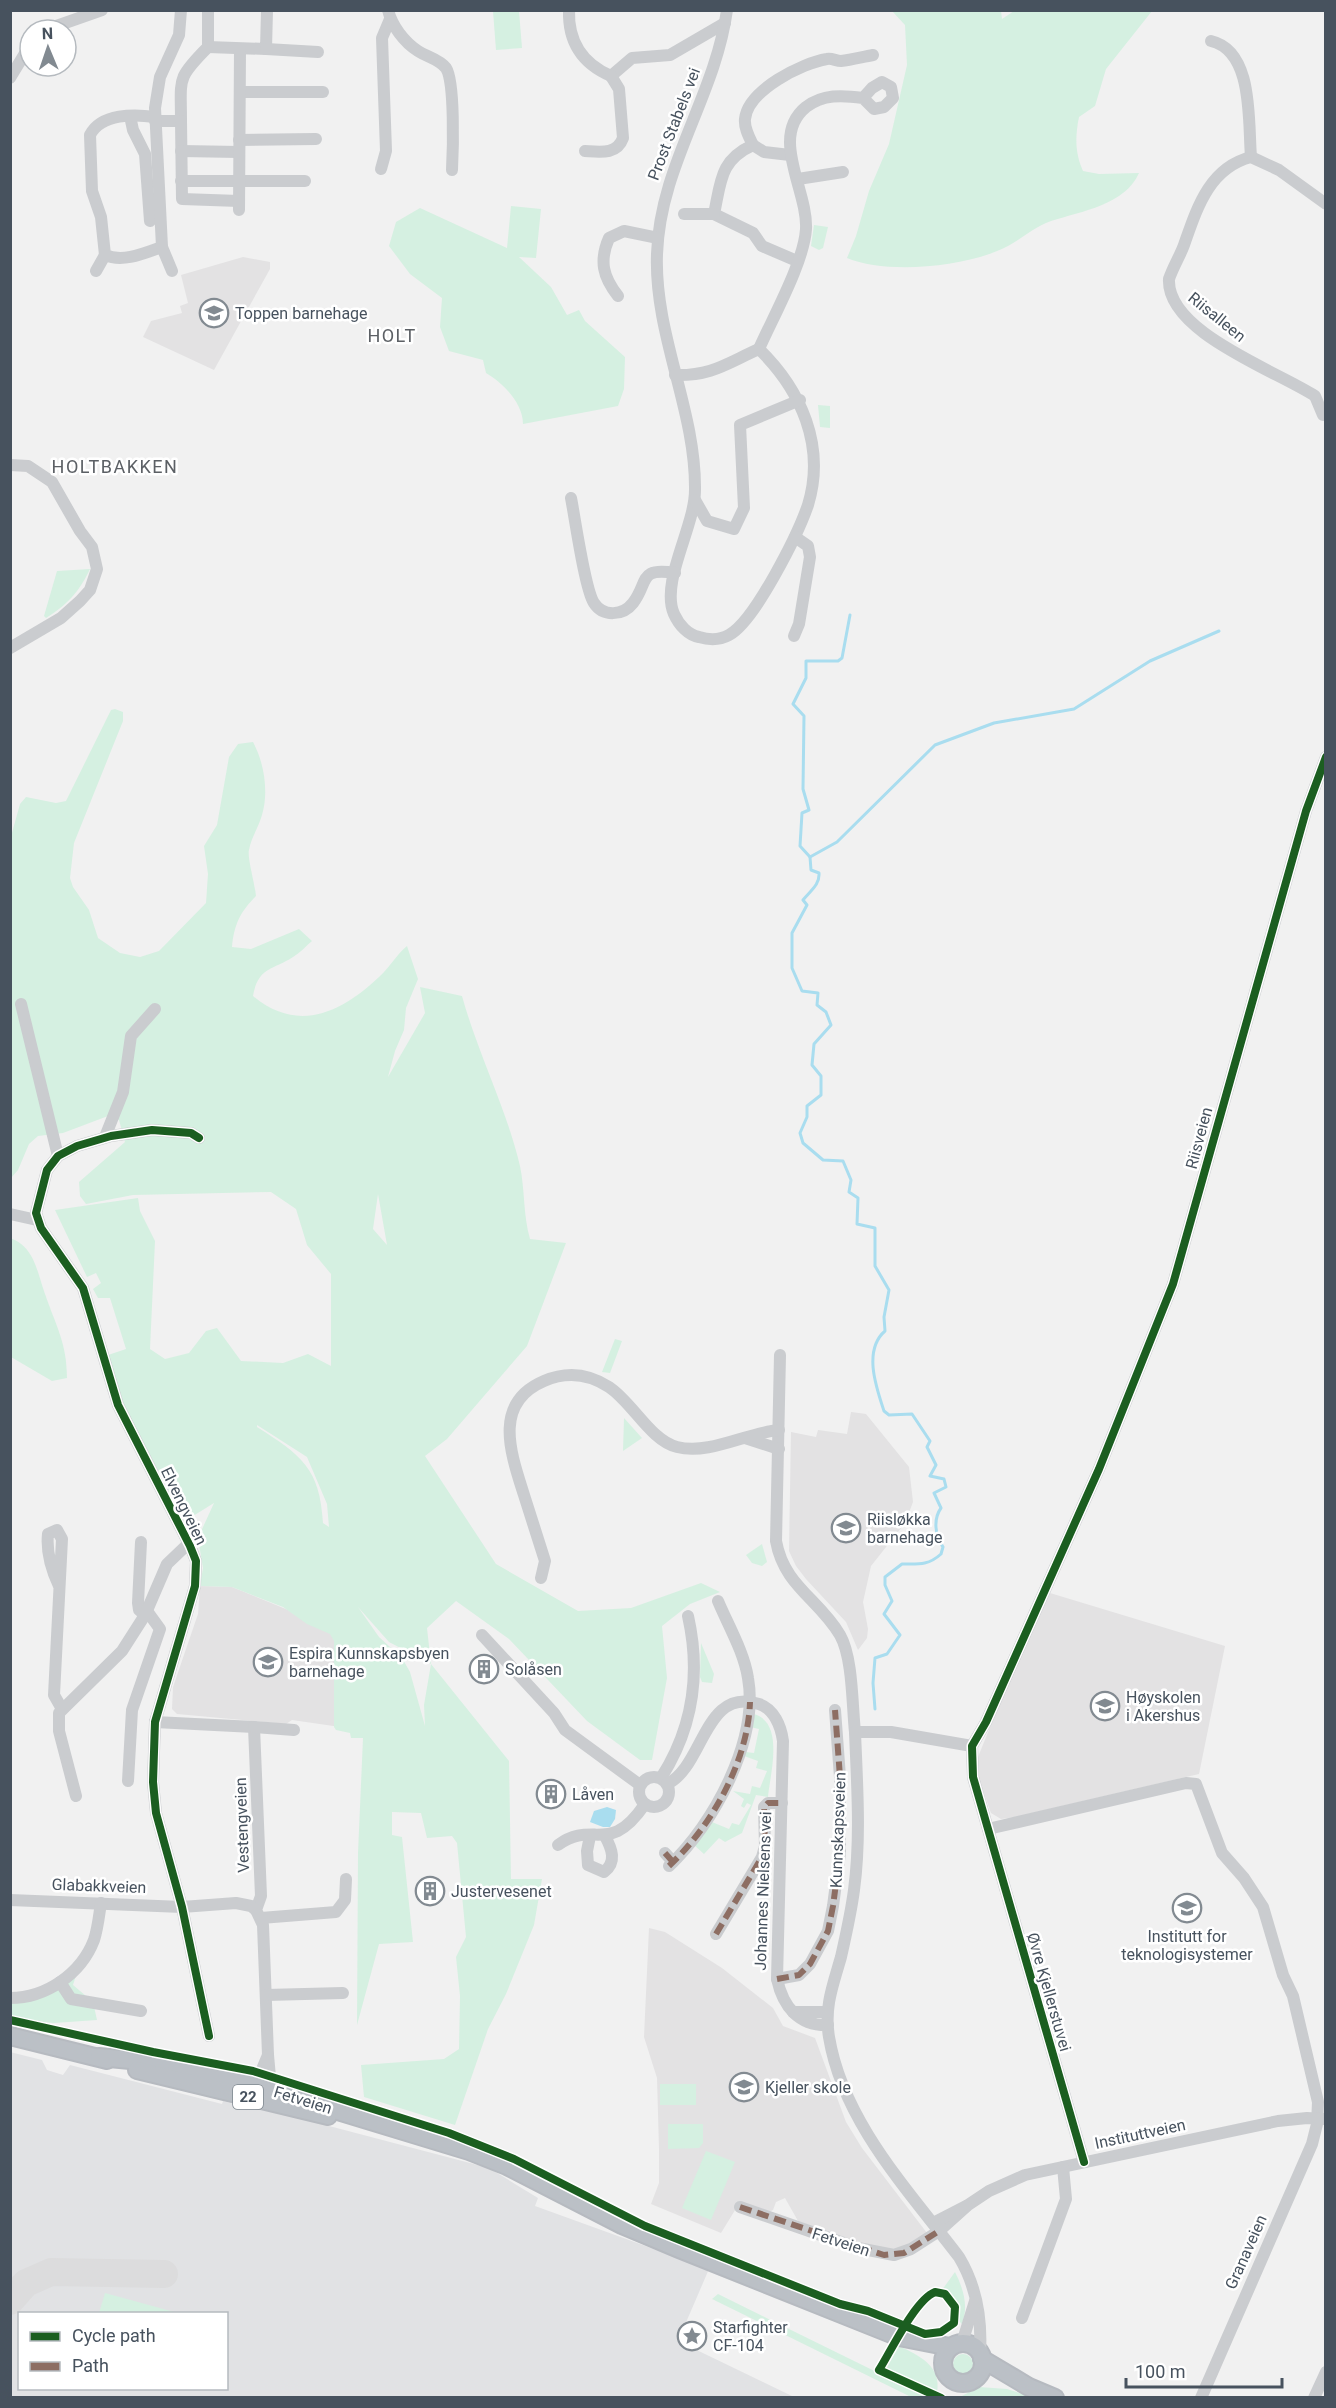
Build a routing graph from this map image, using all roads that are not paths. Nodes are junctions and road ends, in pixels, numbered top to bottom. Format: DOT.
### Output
graph roads {
  1 [pos="102,10"];
  2 [pos="181,10"];
  3 [pos="208,10"];
  4 [pos="267,10"];
  5 [pos="570,10"];
  6 [pos="389,15"];
  7 [pos="726,17"];
  8 [pos="78,18"];
  9 [pos="1211,41"];
  10 [pos="208,47"];
  11 [pos="240,49"];
  12 [pos="266,49"];
  13 [pos="318,52"];
  14 [pos="873,55"];
  15 [pos="18,65"];
  16 [pos="611,76"];
  17 [pos="10,78"];
  18 [pos="240,92"];
  19 [pos="323,92"];
  20 [pos="863,98"];
  21 [pos="130,116"];
  22 [pos="155,119"];
  23 [pos="181,122"];
  24 [pos="316,139"];
  25 [pos="753,145"];
  26 [pos="239,146"];
  27 [pos="181,151"];
  28 [pos="585,151"];
  29 [pos="790,155"];
  30 [pos="1251,157"];
  31 [pos="381,168"];
  32 [pos="452,170"];
  33 [pos="843,172"];
  34 [pos="798,179"];
  35 [pos="181,181"];
  36 [pos="305,181"];
  37 [pos="239,182"];
  38 [pos="1326,204"];
  39 [pos="684,214"];
  40 [pos="714,214"];
  41 [pos="150,221"];
  42 [pos="658,238"];
  43 [pos="162,247"];
  44 [pos="105,255"];
  45 [pos="797,261"];
  46 [pos="96,271"];
  47 [pos="172,271"];
  48 [pos="618,296"];
  49 [pos="759,349"];
  50 [pos="675,375"];
  51 [pos="800,400"];
  52 [pos="1323,415"];
  53 [pos="10,465"];
  54 [pos="572,498"];
  55 [pos="695,500"];
  56 [pos="795,537"];
  57 [pos="675,573"];
  58 [pos="794,636"];
  59 [pos="10,648"];
  60 [pos="1326,757"];
  61 [pos="21,1004"];
  62 [pos="156,1009"];
  63 [pos="105,1137"];
  64 [pos="199,1138"];
  65 [pos="58,1156"];
  66 [pos="10,1214"];
  67 [pos="38,1220"];
  68 [pos="780,1355"];
  69 [pos="779,1430"];
  70 [pos="745,1438"];
  71 [pos="779,1449"];
  72 [pos="141,1542"];
  73 [pos="189,1543"];
  74 [pos="541,1578"];
  75 [pos="59,1586"];
  76 [pos="718,1601"];
  77 [pos="146,1613"];
  78 [pos="688,1616"];
  79 [pos="482,1635"];
  80 [pos="750,1702"];
  81 [pos="62,1709"];
  82 [pos="835,1710"];
  83 [pos="155,1722"];
  84 [pos="254,1728"];
  85 [pos="294,1730"];
  86 [pos="855,1732"];
  87 [pos="972,1746"];
  88 [pos="128,1781"];
  89 [pos="664,1781"];
  90 [pos="640,1785"];
  91 [pos="76,1796"];
  92 [pos="782,1803"];
  93 [pos="645,1804"];
  94 [pos="710,1815"];
  95 [pos="722,1821"];
  96 [pos="988,1829"];
  97 [pos="590,1836"];
  98 [pos="605,1836"];
  99 [pos="558,1845"];
  100 [pos="669,1860"];
  101 [pos="346,1879"];
  102 [pos="10,1900"];
  103 [pos="101,1903"];
  104 [pos="182,1907"];
  105 [pos="259,1914"];
  106 [pos="716,1934"];
  107 [pos="777,1979"];
  108 [pos="60,1982"];
  109 [pos="343,1993"];
  110 [pos="266,1995"];
  111 [pos="10,1998"];
  112 [pos="141,2011"];
  113 [pos="793,2012"];
  114 [pos="827,2012"];
  115 [pos="828,2025"];
  116 [pos="10,2036"];
  117 [pos="209,2036"];
  118 [pos="260,2091"];
  119 [pos="1322,2119"];
  120 [pos="1084,2162"];
  121 [pos="1063,2167"];
  122 [pos="740,2206"];
  123 [pos="936,2227"];
  124 [pos="976,2300"];
  125 [pos="1022,2318"];
  126 [pos="899,2337"];
  127 [pos="956,2345"];
  128 [pos="981,2356"];
  129 [pos="943,2367"];
  130 [pos="1326,2372"];
  131 [pos="975,2379"];
  132 [pos="1029,2387"];
  133 [pos="1055,2397"];
  134 [pos="1201,2397"];
  135 [pos="1314,2397"];
  1 -- 8 [label="street"];
  2 -- 22 [label="street"];
  3 -- 10 [label="street"];
  4 -- 12 [label="street"];
  5 -- 16 [label="street"];
  6 -- 31 [label="street"];
  6 -- 32 [label="street"];
  7 -- 16 [label="street, Prost Stabels vei"];
  7 -- 42 [label="street, Prost Stabels vei"];
  9 -- 30 [label="street"];
  10 -- 11 [label="street"];
  10 -- 23 [label="street"];
  11 -- 12 [label="street"];
  11 -- 18 [label="street"];
  12 -- 13 [label="street"];
  14 -- 25 [label="street"];
  15 -- 17 [label="street"];
  16 -- 28 [label="street"];
  18 -- 19 [label="street"];
  18 -- 26 [label="street"];
  20 -- 29 [label="street"];
  21 -- 22 [label="street"];
  21 -- 41 [label="street"];
  21 -- 44 [label="street"];
  22 -- 23 [label="street"];
  22 -- 43 [label="street"];
  23 -- 27 [label="street"];
  24 -- 26 [label="street"];
  25 -- 29 [label="street"];
  25 -- 40 [label="street"];
  26 -- 27 [label="street"];
  26 -- 37 [label="street"];
  27 -- 35 [label="street"];
  29 -- 34 [label="street"];
  30 -- 38 [label="street"];
  30 -- 52 [label="street, Riisalleen"];
  33 -- 34 [label="street"];
  34 -- 45 [label="street"];
  35 -- 37 [label="street"];
  35 -- 37 [label="street"];
  36 -- 37 [label="street"];
  39 -- 40 [label="street"];
  40 -- 45 [label="street"];
  42 -- 48 [label="street"];
  42 -- 50 [label="street, Prost Stabels vei"];
  43 -- 44 [label="street"];
  43 -- 47 [label="street"];
  44 -- 46 [label="street"];
  45 -- 49 [label="street"];
  49 -- 50 [label="street"];
  49 -- 51 [label="street, Prost Stabels vei"];
  50 -- 55 [label="street, Prost Stabels vei"];
  51 -- 55 [label="street"];
  51 -- 56 [label="street, Prost Stabels vei"];
  53 -- 59 [label="street"];
  54 -- 57 [label="street"];
  55 -- 57 [label="street, Prost Stabels vei"];
  56 -- 57 [label="street, Prost Stabels vei"];
  56 -- 58 [label="street"];
  60 -- 87 [label="street, Riisveien"];
  61 -- 65 [label="street"];
  62 -- 63 [label="street"];
  63 -- 64 [label="street"];
  63 -- 65 [label="street"];
  65 -- 67 [label="street"];
  66 -- 67 [label="street"];
  67 -- 73 [label="street, Elvengveien"];
  68 -- 69 [label="street, Kunnskapsveien"];
  69 -- 70 [label="street"];
  69 -- 71 [label="street, Kunnskapsveien"];
  70 -- 71 [label="street"];
  70 -- 74 [label="street"];
  71 -- 86 [label="street, Kunnskapsveien"];
  72 -- 77 [label="street"];
  73 -- 77 [label="street, Elvengveien"];
  73 -- 83 [label="street, Elvengveien"];
  75 -- 81 [label="street"];
  76 -- 80 [label="street"];
  77 -- 81 [label="street, Elvengveien"];
  77 -- 88 [label="street"];
  78 -- 89 [label="street"];
  79 -- 90 [label="street"];
  80 -- 89 [label="street"];
  80 -- 92 [label="street, Johannes Nielsens vei"];
  80 -- 94 [label="street"];
  81 -- 91 [label="street"];
  82 -- 107 [label="street"];
  83 -- 84 [label="street"];
  83 -- 104 [label="street, Elvengveien"];
  84 -- 85 [label="street"];
  84 -- 105 [label="street, Vestengveien"];
  86 -- 87 [label="street"];
  86 -- 114 [label="street, Kunnskapsveien"];
  87 -- 96 [label="street"];
  89 -- 90 [label="street"];
  89 -- 93 [label="street"];
  90 -- 93 [label="street"];
  92 -- 106 [label="street, Johannes Nielsens vei"];
  92 -- 107 [label="street, Johannes Nielsens vei"];
  93 -- 98 [label="street"];
  94 -- 95 [label="street"];
  94 -- 100 [label="street"];
  96 -- 119 [label="street"];
  96 -- 120 [label="street, Øvre Kjellerstuvei"];
  97 -- 98 [label="street"];
  97 -- 98 [label="street"];
  97 -- 99 [label="street"];
  101 -- 105 [label="street"];
  102 -- 103 [label="street, Glabakkveien"];
  103 -- 104 [label="street, Glabakkveien"];
  103 -- 108 [label="street"];
  104 -- 105 [label="street, Glabakkveien"];
  104 -- 117 [label="street, Elvengveien"];
  105 -- 110 [label="street, Vestengveien"];
  107 -- 113 [label="street, Johannes Nielsens vei"];
  108 -- 111 [label="street"];
  108 -- 112 [label="street"];
  109 -- 110 [label="street"];
  110 -- 118 [label="street, Vestengveien"];
  113 -- 114 [label="street"];
  113 -- 115 [label="street"];
  114 -- 115 [label="street, Kunnskapsveien"];
  115 -- 123 [label="street, Kunnskapsveien"];
  116 -- 118 [label="highway, Fetveien / 22"];
  118 -- 126 [label="highway, Fetveien / 22"];
  119 -- 120 [label="street, Instituttveien"];
  119 -- 134 [label="street, Granaveien"];
  120 -- 121 [label="street, Instituttveien"];
  121 -- 123 [label="street, Instituttveien"];
  121 -- 125 [label="street"];
  122 -- 123 [label="street, Fetveien"];
  123 -- 124 [label="street, Kunnskapsveien"];
  124 -- 127 [label="street"];
  124 -- 128 [label="street, Kunnskapsveien"];
  126 -- 127 [label="highway, Fetveien / 22"];
  126 -- 129 [label="highway, Fetveien / 22"];
  127 -- 128 [label="highway, 22"];
  127 -- 129 [label="highway"];
  128 -- 131 [label="highway"];
  128 -- 132 [label="highway, 22"];
  129 -- 131 [label="highway, 22"];
  130 -- 135 [label="street"];
  131 -- 132 [label="highway, 22"];
  132 -- 133 [label="highway, 22"];
}
